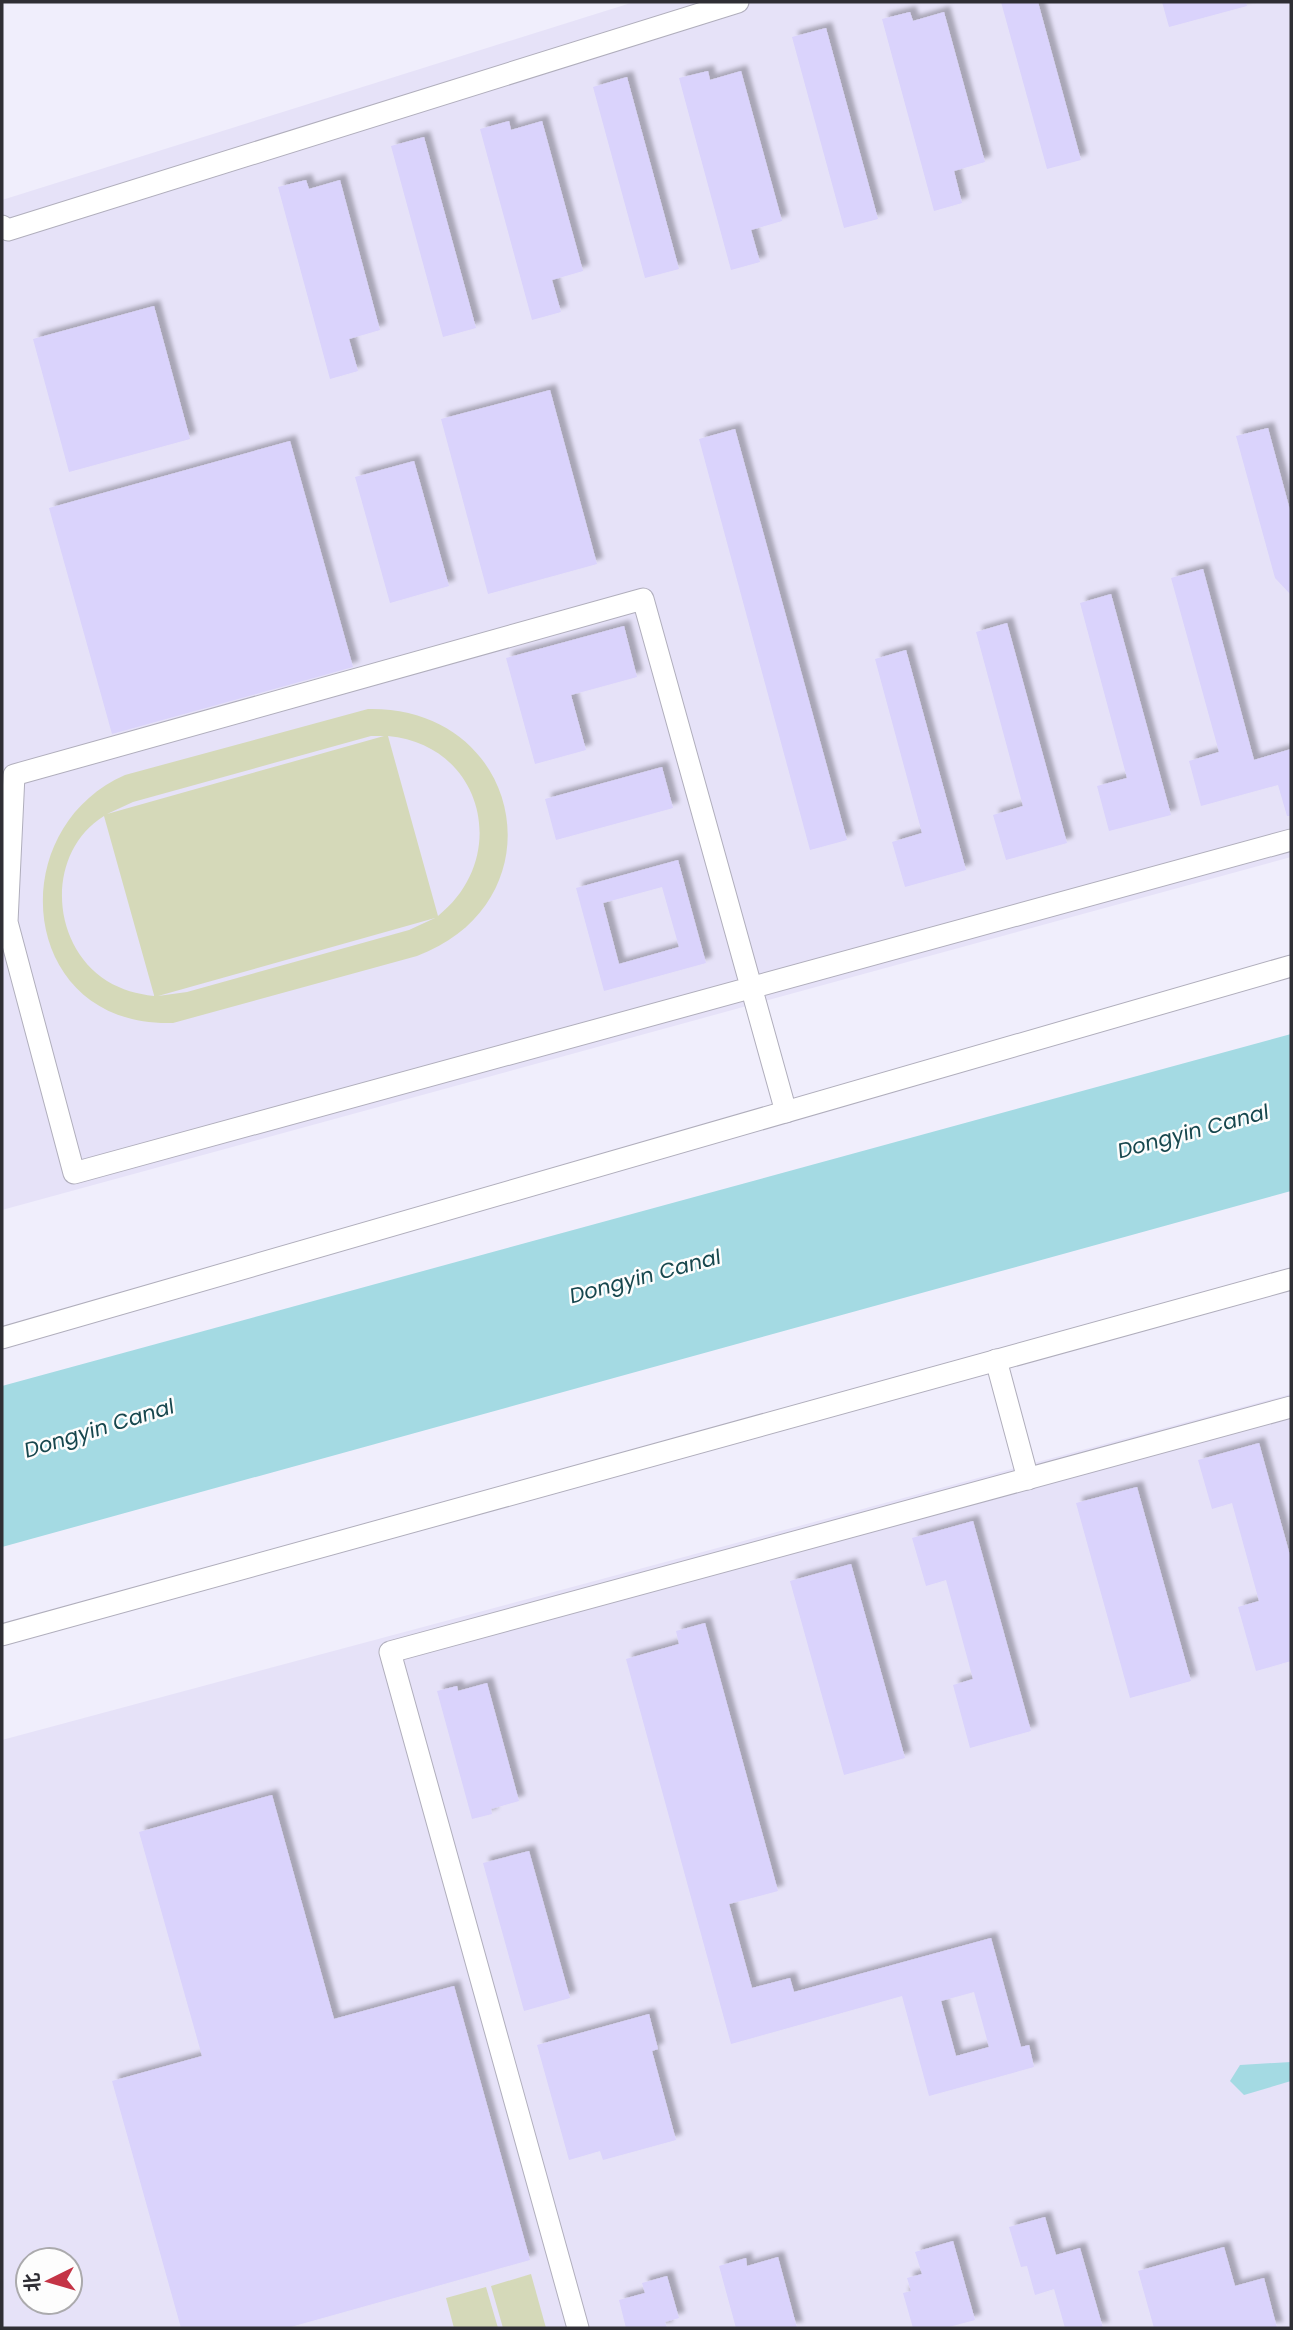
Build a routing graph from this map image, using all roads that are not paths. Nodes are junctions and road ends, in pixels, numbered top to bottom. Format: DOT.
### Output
graph roads {
  1 [pos="738,2"];
  2 [pos="2,226"];
  3 [pos="1291,840"];
  4 [pos="1291,966"];
  5 [pos="751,988"];
  6 [pos="786,1112"];
  7 [pos="1291,1279"];
  8 [pos="2,1338"];
  9 [pos="996,1360"];
  10 [pos="1291,1407"];
  11 [pos="1028,1479"];
  12 [pos="2,1635"];
  13 [pos="578,2328"];
  1 -- 2 [label="lane"];
  3 -- 5 [label="lane"];
  4 -- 6 [label="lane"];
  5 -- 5 [label="lane"];
  5 -- 6 [label="lane"];
  6 -- 8 [label="lane"];
  7 -- 9 [label="lane"];
  9 -- 11 [label="lane"];
  9 -- 12 [label="lane"];
  10 -- 11 [label="lane"];
  11 -- 13 [label="lane"];
}
